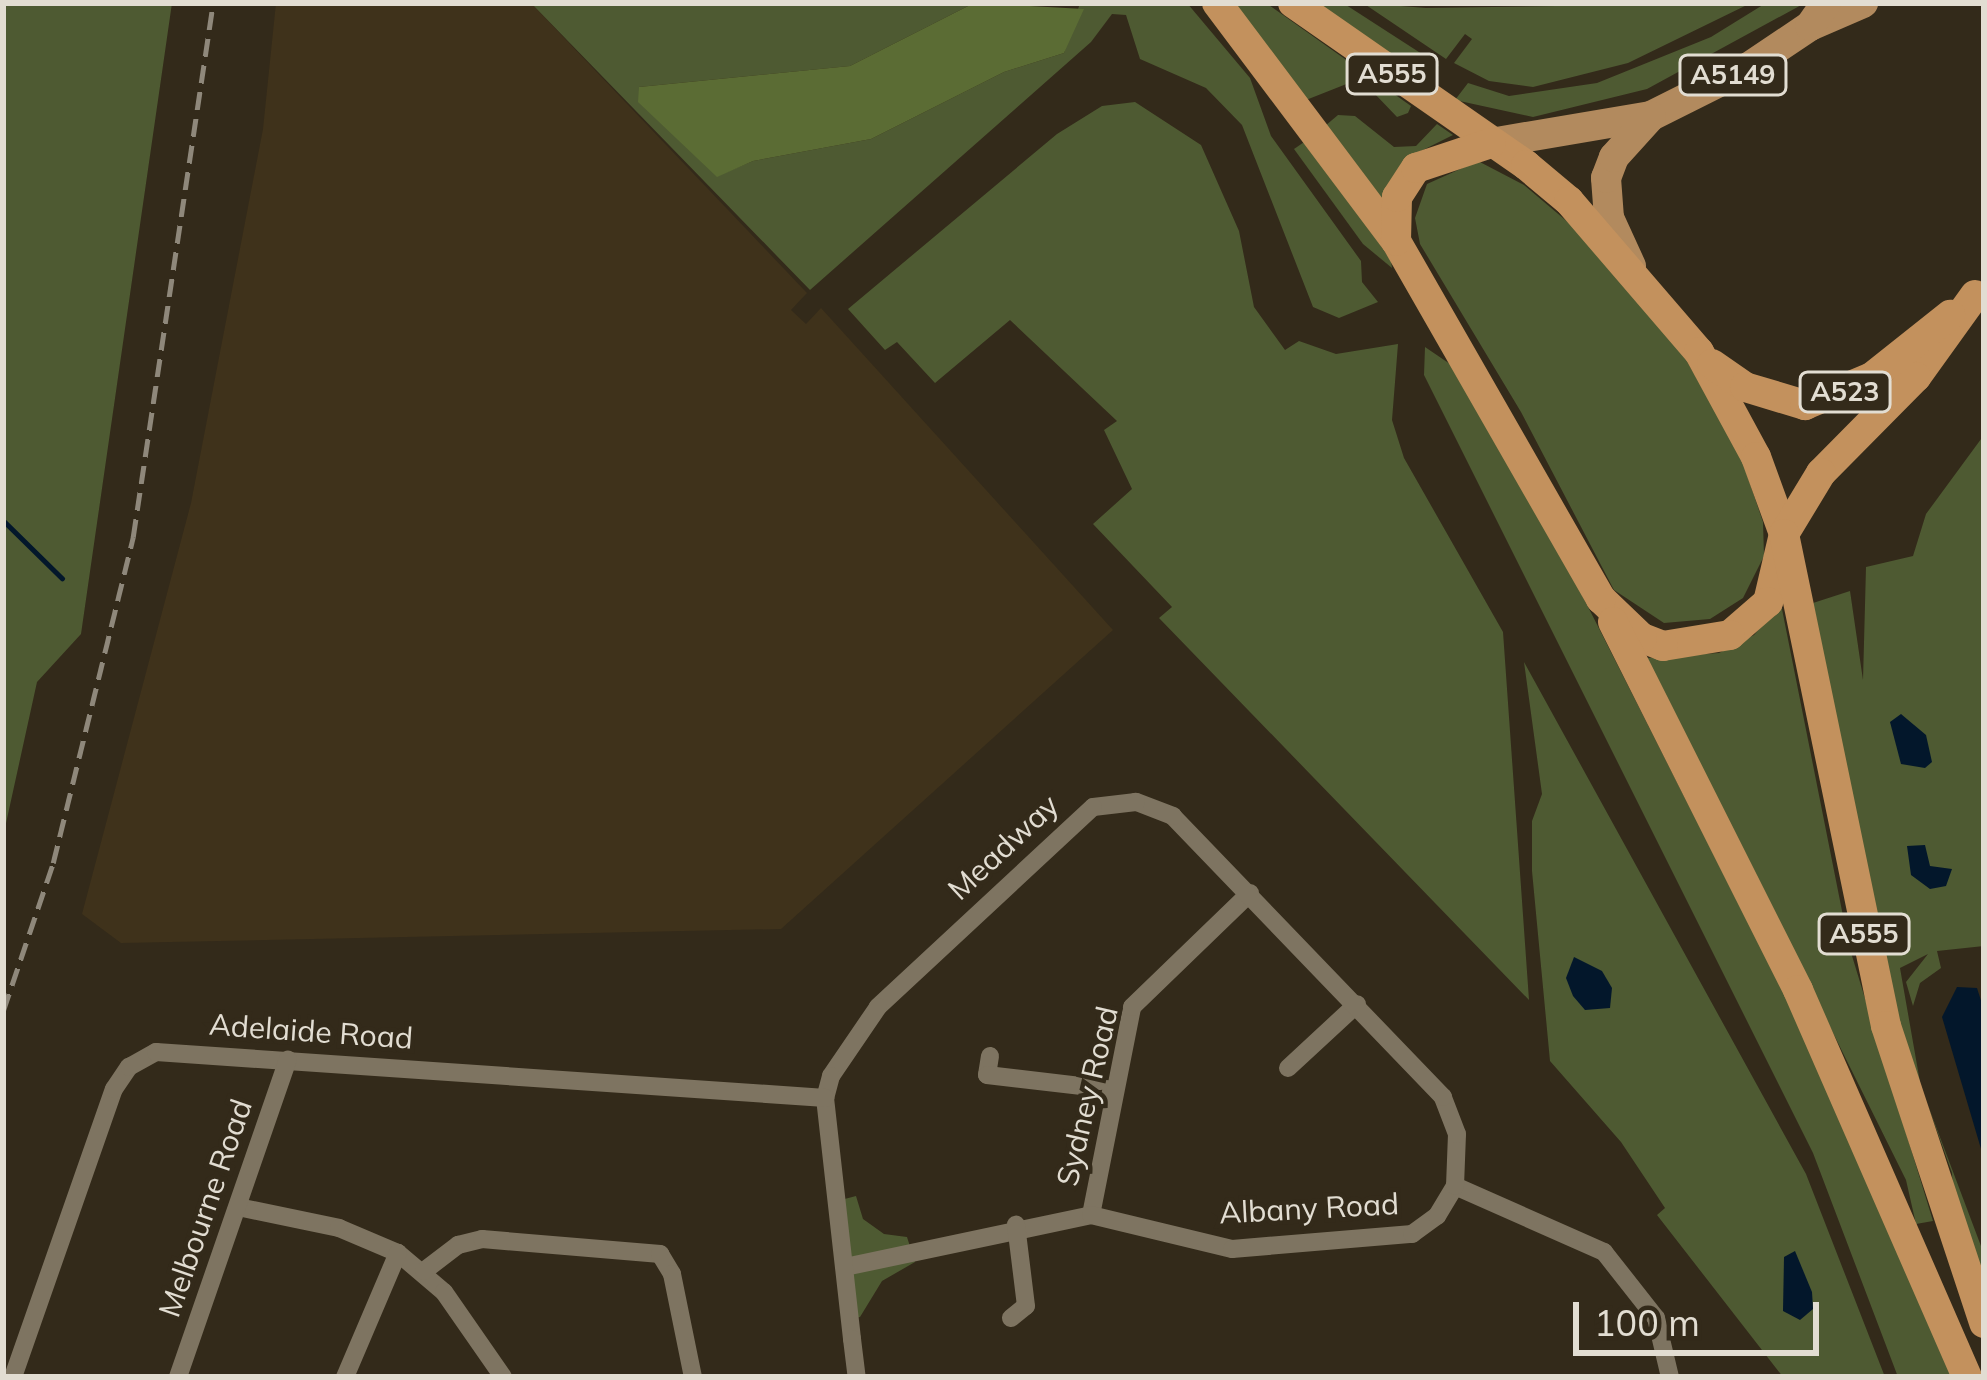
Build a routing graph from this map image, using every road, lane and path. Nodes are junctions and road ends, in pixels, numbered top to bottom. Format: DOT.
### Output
graph roads {
  1 [pos="1217,3"];
  2 [pos="1293,3"];
  3 [pos="1863,3"];
  4 [pos="1818,14"];
  5 [pos="1651,116"];
  6 [pos="1491,143"];
  7 [pos="1396,241"];
  8 [pos="1630,266"];
  9 [pos="1980,290"];
  10 [pos="1699,352"];
  11 [pos="1872,426"];
  12 [pos="1784,534"];
  13 [pos="1797,593"];
  14 [pos="1601,599"];
  15 [pos="1250,893"];
  16 [pos="1357,1004"];
  17 [pos="288,1059"];
  18 [pos="982,1068"];
  19 [pos="1284,1071"];
  20 [pos="1114,1090"];
  21 [pos="825,1098"];
  22 [pos="1455,1186"];
  23 [pos="238,1208"];
  24 [pos="1091,1215"];
  25 [pos="1016,1225"];
  26 [pos="398,1252"];
  27 [pos="844,1267"];
  28 [pos="424,1271"];
  29 [pos="1027,1313"];
  30 [pos="1984,1323"];
  31 [pos="13,1377"];
  32 [pos="178,1377"];
  33 [pos="345,1377"];
  34 [pos="503,1377"];
  35 [pos="693,1377"];
  36 [pos="857,1377"];
  37 [pos="1670,1377"];
  38 [pos="1967,1377"];
  1 -- 7 [label="highway, A555"];
  2 -- 6 [label="highway, A555"];
  3 -- 4 [label="main road"];
  4 -- 5 [label="main road, A5149"];
  5 -- 6 [label="main road, A5149"];
  5 -- 8 [label="main road, A5149"];
  6 -- 7 [label="highway"];
  6 -- 8 [label="highway, A555"];
  7 -- 14 [label="highway, A555"];
  8 -- 10 [label="highway, A555"];
  9 -- 10 [label="highway, A523"];
  9 -- 11 [label="highway, A523"];
  10 -- 12 [label="highway, A555"];
  11 -- 12 [label="highway, A523"];
  11 -- 13 [label="highway, A523"];
  12 -- 13 [label="highway, A555"];
  12 -- 14 [label="highway, A555"];
  13 -- 30 [label="highway, A555"];
  14 -- 38 [label="highway, A555"];
  15 -- 16 [label="street, Meadway"];
  15 -- 20 [label="street, Sydney Road"];
  15 -- 21 [label="street, Meadway"];
  16 -- 19 [label="street"];
  16 -- 22 [label="street, Meadway"];
  17 -- 21 [label="street, Adelaide Road"];
  17 -- 23 [label="street, Melbourne Road"];
  17 -- 31 [label="street, Adelaide Road"];
  18 -- 20 [label="street"];
  20 -- 24 [label="street, Sydney Road"];
  21 -- 27 [label="street"];
  22 -- 24 [label="street, Albany Road"];
  22 -- 37 [label="street"];
  23 -- 26 [label="street"];
  23 -- 32 [label="street, Melbourne Road"];
  24 -- 25 [label="street, Albany Road"];
  25 -- 27 [label="street, Albany Road"];
  25 -- 29 [label="street"];
  26 -- 28 [label="street"];
  26 -- 33 [label="street"];
  27 -- 36 [label="street"];
  28 -- 34 [label="street"];
  28 -- 35 [label="street"];
}
